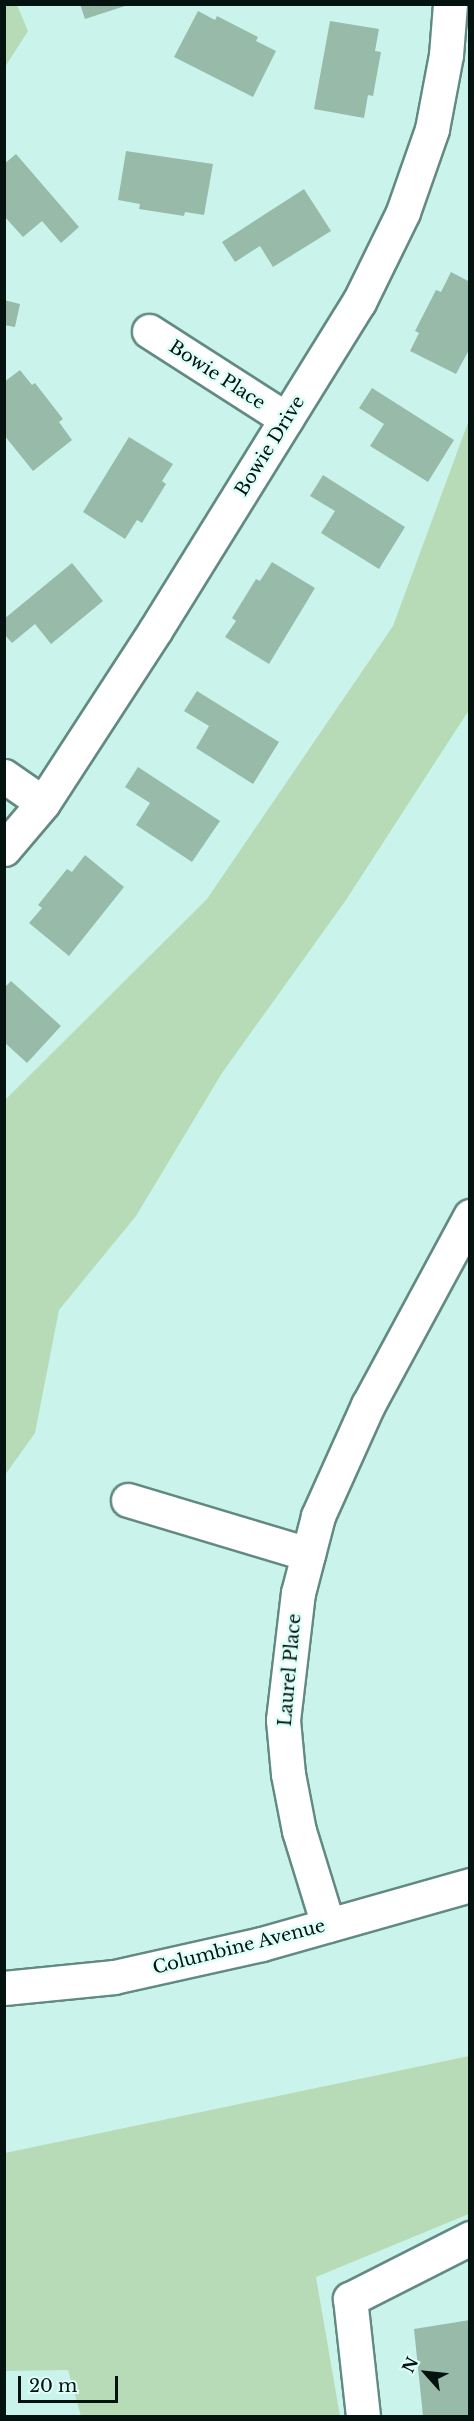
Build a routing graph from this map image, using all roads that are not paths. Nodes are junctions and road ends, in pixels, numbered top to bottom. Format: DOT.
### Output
graph roads {
  1 [pos="450,4"];
  2 [pos="149,331"];
  3 [pos="286,419"];
  4 [pos="4,776"];
  5 [pos="43,802"];
  6 [pos="4,849"];
  7 [pos="470,1216"];
  8 [pos="128,1500"];
  9 [pos="308,1554"];
  10 [pos="470,1885"];
  11 [pos="328,1925"];
  12 [pos="4,1988"];
  13 [pos="470,2238"];
  14 [pos="363,2416"];
  1 -- 3 [label="street, Bowie Drive"];
  2 -- 3 [label="street, Bowie Place"];
  3 -- 5 [label="street, Bowie Drive"];
  4 -- 5 [label="street"];
  5 -- 6 [label="street, Bowie Drive"];
  7 -- 9 [label="street, Laurel Place"];
  8 -- 9 [label="street"];
  9 -- 11 [label="street, Laurel Place"];
  10 -- 11 [label="street, Columbine Avenue"];
  11 -- 12 [label="street, Columbine Avenue"];
  13 -- 14 [label="street"];
}
